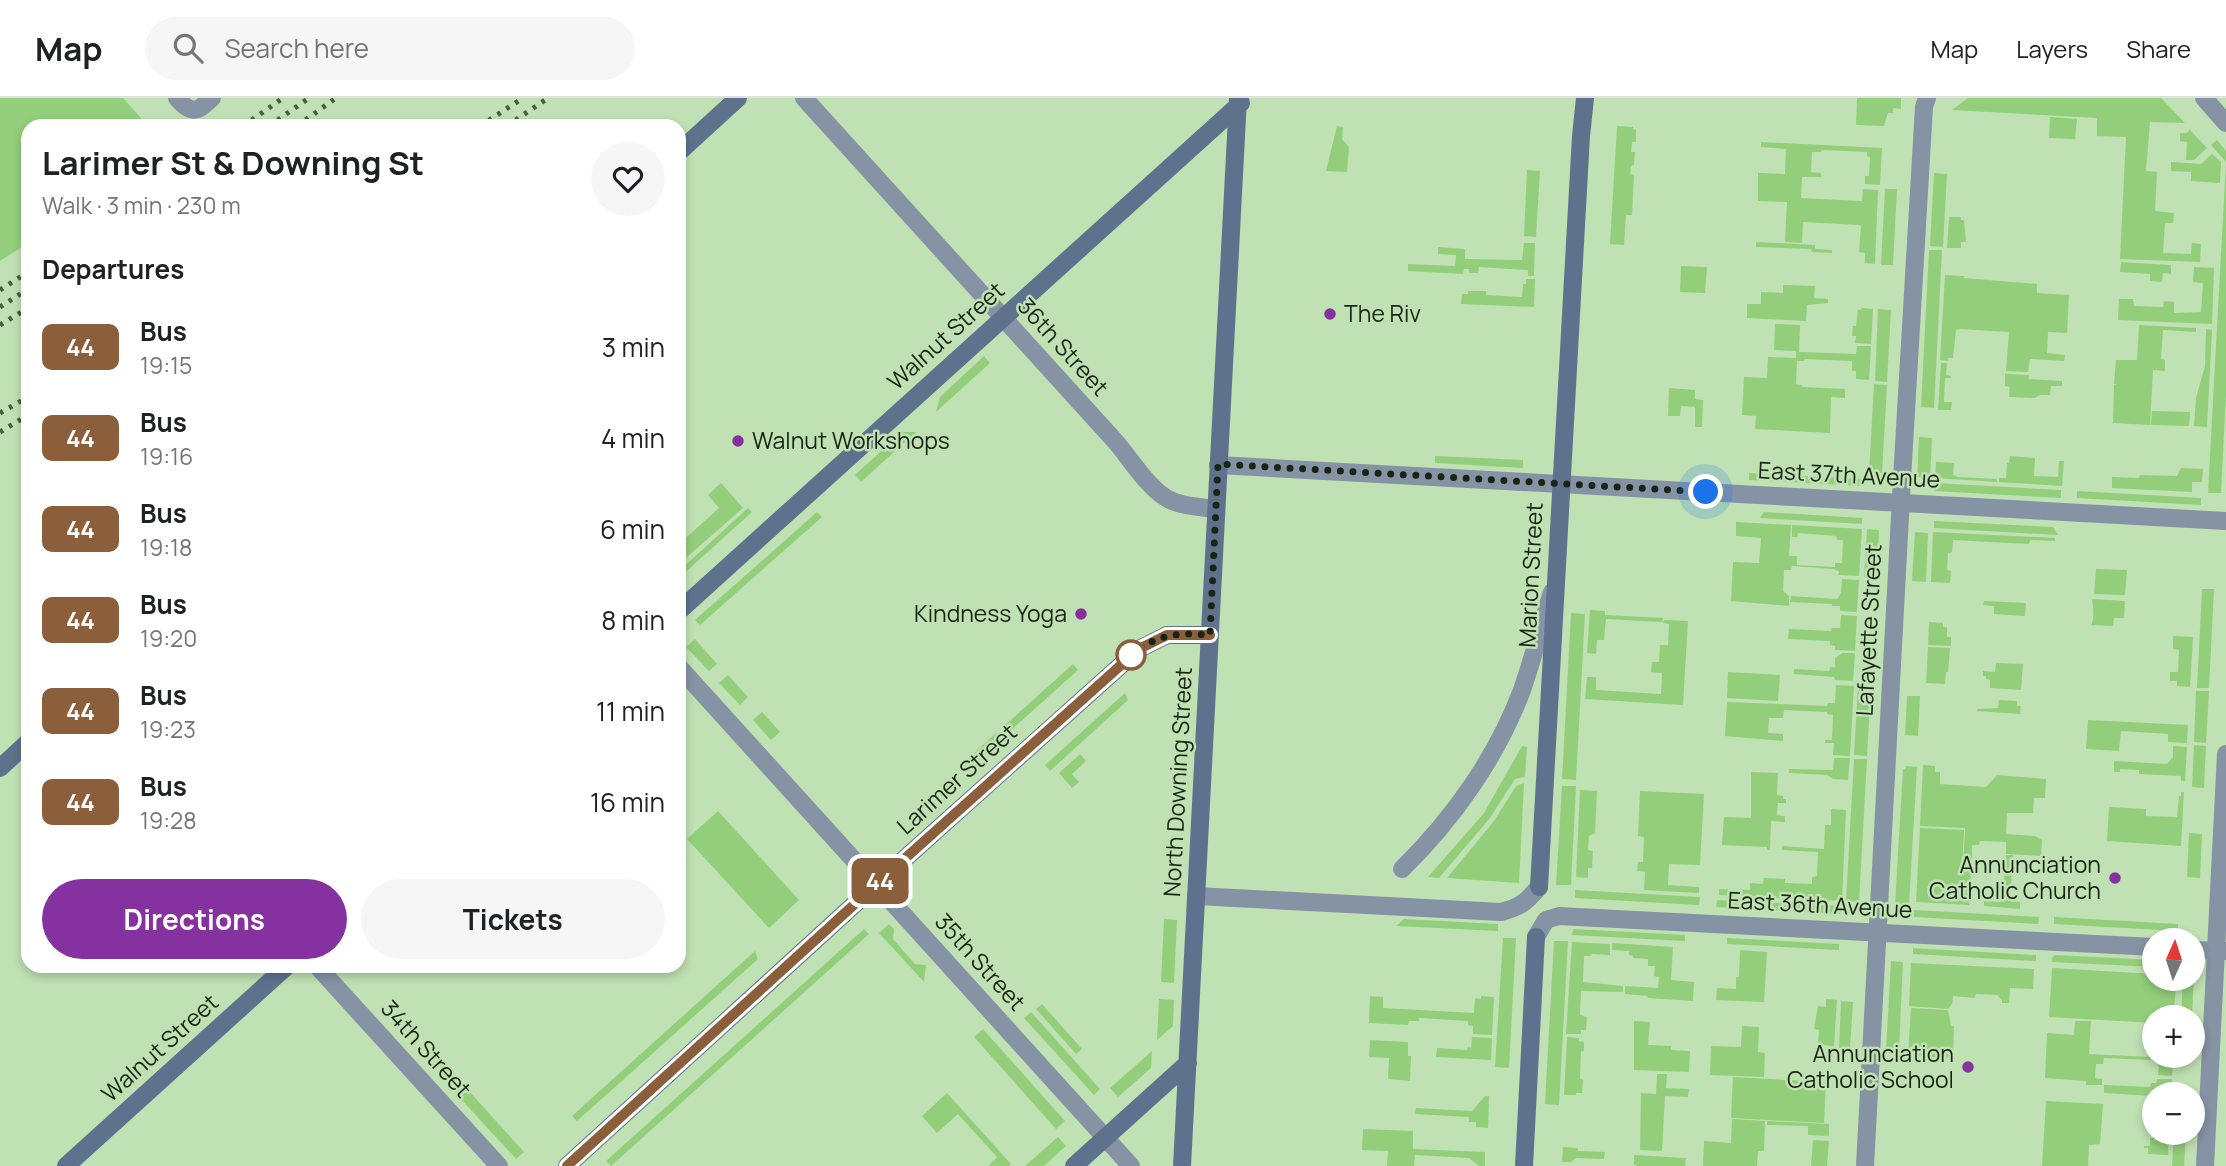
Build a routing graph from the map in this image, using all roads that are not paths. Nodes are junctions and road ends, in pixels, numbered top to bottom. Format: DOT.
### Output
graph roads {
  1 [pos="177,98"];
  2 [pos="212,98"];
  3 [pos="738,98"];
  4 [pos="804,98"];
  5 [pos="1585,98"];
  6 [pos="1927,98"];
  7 [pos="2204,98"];
  8 [pos="1238,100"];
  9 [pos="2223,114"];
  10 [pos="686,146"];
  11 [pos="1003,317"];
  12 [pos="1218,464"];
  13 [pos="1560,484"];
  14 [pos="1900,503"];
  15 [pos="1216,509"];
  16 [pos="2226,521"];
  17 [pos="1555,582"];
  18 [pos="686,605"];
  19 [pos="1210,635"];
  20 [pos="686,675"];
  21 [pos="21,749"];
  22 [pos="2226,754"];
  23 [pos="0,768"];
  24 [pos="1402,869"];
  25 [pos="876,884"];
  26 [pos="1196,895"];
  27 [pos="1878,932"];
  28 [pos="2142,946"];
  29 [pos="2221,951"];
  30 [pos="279,973"];
  31 [pos="323,973"];
  32 [pos="1188,1063"];
  33 [pos="1105,1138"];
  34 [pos="66,1166"];
  35 [pos="499,1166"];
  36 [pos="567,1166"];
  37 [pos="1074,1166"];
  38 [pos="1131,1166"];
  39 [pos="1182,1166"];
  40 [pos="1524,1166"];
  41 [pos="1865,1166"];
  42 [pos="2205,1166"];
  1 -- 2 [label="street"];
  3 -- 10 [label="street"];
  4 -- 11 [label="street, 36th Street"];
  5 -- 13 [label="street, Marion Street"];
  6 -- 14 [label="street, Lafayette Street"];
  7 -- 9 [label="street"];
  8 -- 11 [label="street, Walnut Street"];
  8 -- 12 [label="street, North Downing Street"];
  11 -- 15 [label="street, 36th Street"];
  11 -- 18 [label="street, Walnut Street"];
  12 -- 13 [label="street, East 37th Avenue"];
  12 -- 15 [label="street, North Downing Street"];
  13 -- 14 [label="street, East 37th Avenue"];
  13 -- 17 [label="street, Marion Street"];
  14 -- 16 [label="street, East 37th Avenue"];
  14 -- 27 [label="street, Lafayette Street"];
  15 -- 19 [label="street, North Downing Street"];
  17 -- 24 [label="street"];
  17 -- 26 [label="street, Marion Street"];
  19 -- 25 [label="street, Larimer Street"];
  19 -- 26 [label="street, North Downing Street"];
  20 -- 25 [label="street, 35th Street"];
  21 -- 23 [label="street"];
  22 -- 29 [label="street"];
  25 -- 33 [label="street, 35th Street"];
  25 -- 36 [label="street, Larimer Street"];
  26 -- 32 [label="street, North Downing Street"];
  27 -- 28 [label="street, East 36th Avenue"];
  27 -- 40 [label="street, East 36th Avenue"];
  27 -- 41 [label="street, Lafayette Street"];
  29 -- 42 [label="street"];
  30 -- 34 [label="street, Walnut Street"];
  31 -- 35 [label="street, 34th Street"];
  32 -- 33 [label="street"];
  32 -- 39 [label="street, North Downing Street"];
  33 -- 37 [label="street"];
  33 -- 38 [label="street, 35th Street"];
}
